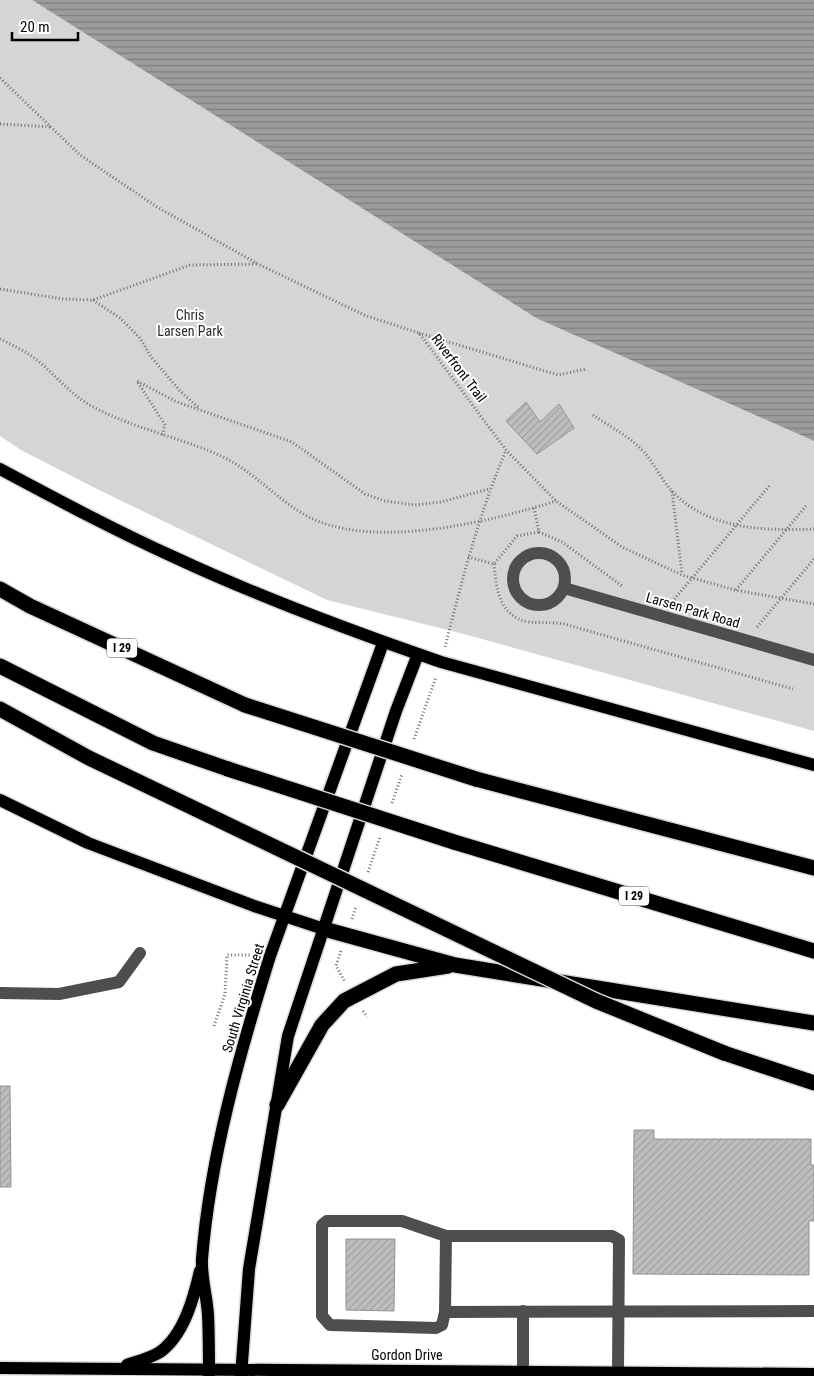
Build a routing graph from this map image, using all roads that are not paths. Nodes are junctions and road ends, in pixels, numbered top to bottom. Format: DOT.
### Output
graph roads {
  1 [pos="0,469"];
  2 [pos="564,588"];
  3 [pos="0,589"];
  4 [pos="383,642"];
  5 [pos="418,654"];
  6 [pos="814,660"];
  7 [pos="0,666"];
  8 [pos="0,709"];
  9 [pos="814,766"];
  10 [pos="0,800"];
  11 [pos="814,868"];
  12 [pos="285,916"];
  13 [pos="324,929"];
  14 [pos="814,951"];
  15 [pos="140,953"];
  16 [pos="455,965"];
  17 [pos="0,993"];
  18 [pos="814,1023"];
  19 [pos="814,1083"];
  20 [pos="278,1105"];
  21 [pos="446,1236"];
  22 [pos="202,1261"];
  23 [pos="618,1310"];
  24 [pos="523,1311"];
  25 [pos="446,1312"];
  26 [pos="814,1312"];
  27 [pos="0,1368"];
  28 [pos="115,1368"];
  29 [pos="523,1371"];
  30 [pos="209,1372"];
  31 [pos="241,1373"];
  32 [pos="622,1373"];
  33 [pos="814,1374"];
  1 -- 4 [label="main road"];
  2 -- 2 [label="street"];
  2 -- 6 [label="street, Larsen Park Road"];
  3 -- 11 [label="highway, I 29, bridge"];
  4 -- 5 [label="main road"];
  4 -- 12 [label="main road, South Virginia Street"];
  5 -- 9 [label="main road"];
  5 -- 13 [label="main road"];
  7 -- 14 [label="highway, I 29, bridge"];
  8 -- 19 [label="highway, bridge"];
  10 -- 12 [label="main road"];
  12 -- 13 [label="main road"];
  12 -- 22 [label="main road, South Virginia Street"];
  13 -- 16 [label="highway"];
  13 -- 20 [label="main road"];
  15 -- 17 [label="street"];
  16 -- 18 [label="highway"];
  16 -- 20 [label="highway"];
  20 -- 31 [label="main road"];
  21 -- 23 [label="street"];
  21 -- 25 [label="street"];
  21 -- 25 [label="street"];
  22 -- 28 [label="main road"];
  22 -- 30 [label="main road, South Virginia Street"];
  23 -- 24 [label="street"];
  23 -- 26 [label="street"];
  23 -- 32 [label="street"];
  24 -- 25 [label="street"];
  24 -- 29 [label="street"];
  27 -- 28 [label="main road, Gordon Drive"];
  28 -- 30 [label="main road, Gordon Drive"];
  29 -- 31 [label="main road, Gordon Drive"];
  29 -- 32 [label="main road, Gordon Drive"];
  30 -- 31 [label="main road, Gordon Drive"];
  32 -- 33 [label="main road, Gordon Drive"];
}
